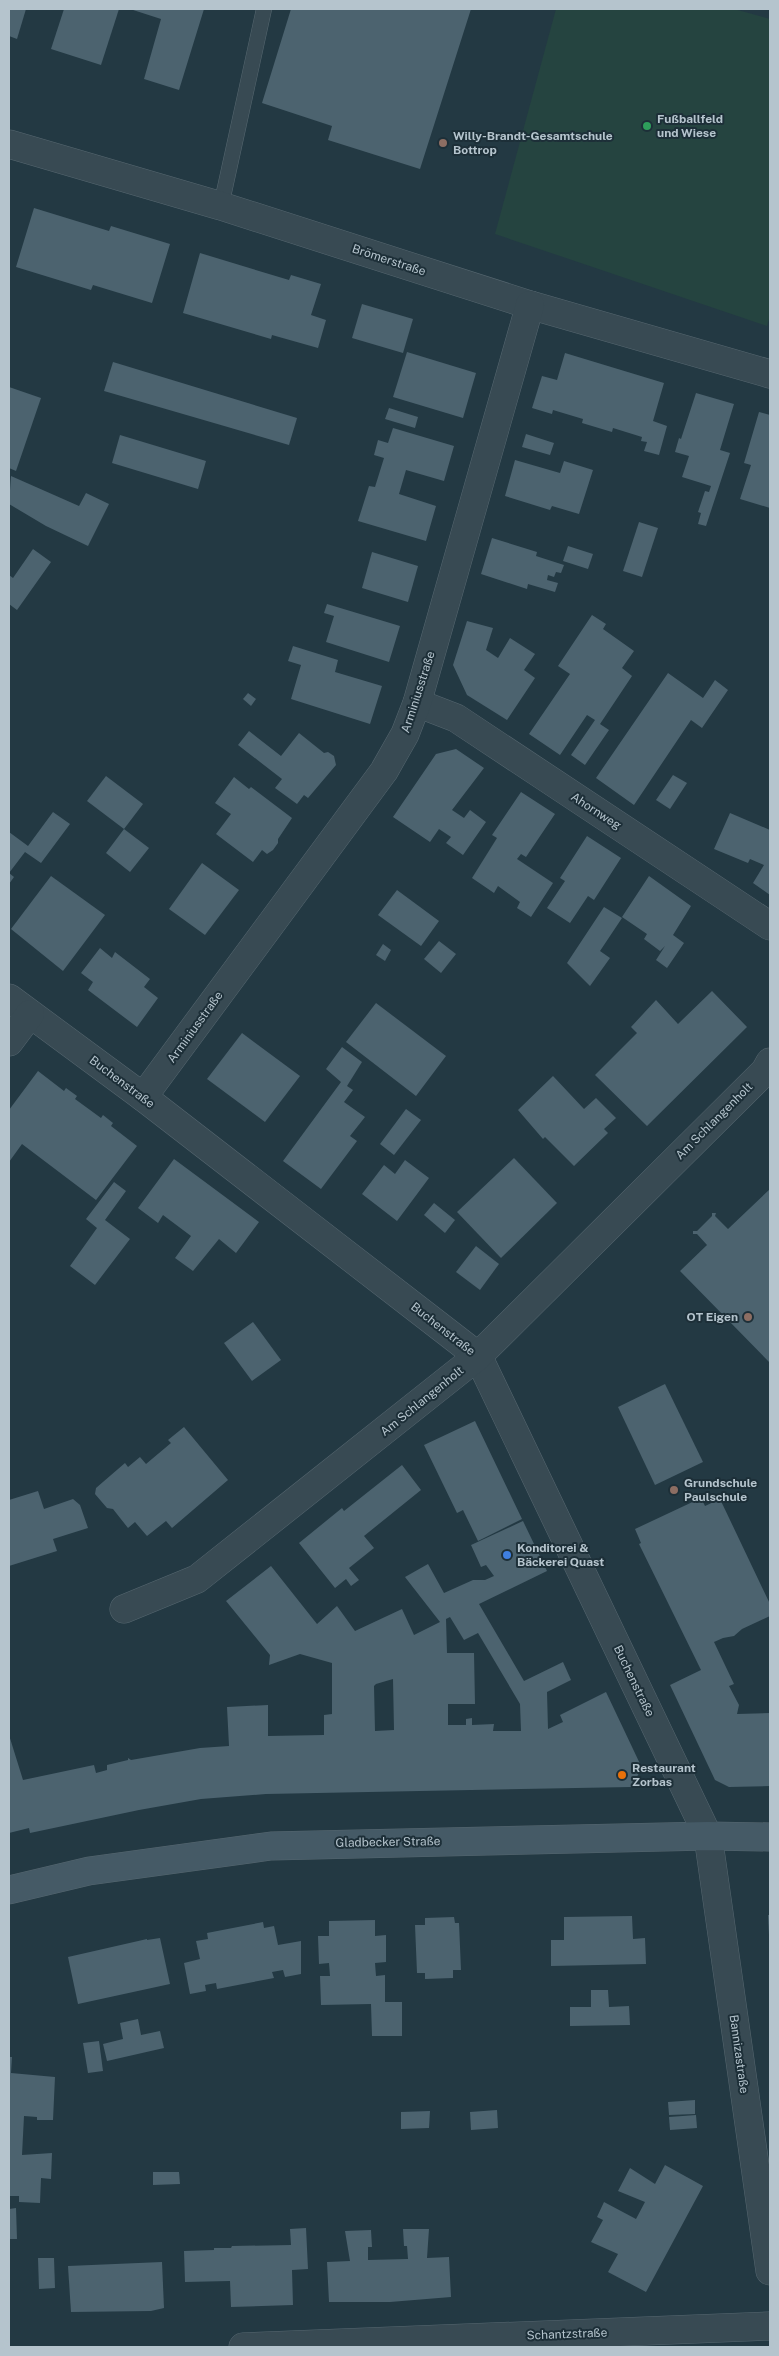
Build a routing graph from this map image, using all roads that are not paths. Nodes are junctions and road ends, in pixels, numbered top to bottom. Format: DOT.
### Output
graph roads {
  1 [pos="264,9"];
  2 [pos="11,151"];
  3 [pos="220,206"];
  4 [pos="530,305"];
  5 [pos="770,374"];
  6 [pos="417,704"];
  7 [pos="770,926"];
  8 [pos="9,998"];
  9 [pos="30,1014"];
  10 [pos="9,1042"];
  11 [pos="770,1062"];
  12 [pos="143,1098"];
  13 [pos="478,1356"];
  14 [pos="124,1609"];
  15 [pos="708,1836"];
  16 [pos="770,1837"];
  17 [pos="9,1890"];
  18 [pos="770,2271"];
  19 [pos="770,2326"];
  20 [pos="243,2347"];
  1 -- 3 [label="lane"];
  2 -- 3 [label="street, Brömerstraße"];
  3 -- 4 [label="street, Brömerstraße"];
  4 -- 5 [label="street, Brömerstraße"];
  4 -- 6 [label="street, Arminiusstraße"];
  6 -- 7 [label="street, Ahornweg"];
  6 -- 12 [label="street, Arminiusstraße"];
  8 -- 9 [label="street, Buchenstraße"];
  9 -- 10 [label="street"];
  9 -- 12 [label="street, Buchenstraße"];
  11 -- 13 [label="street, Am Schlangenholt"];
  12 -- 13 [label="street, Buchenstraße"];
  13 -- 14 [label="street, Am Schlangenholt"];
  13 -- 15 [label="street, Buchenstraße"];
  15 -- 16 [label="main road, Gladbecker Straße"];
  15 -- 17 [label="main road, Gladbecker Straße"];
  15 -- 18 [label="street, Bannizastraße"];
  19 -- 20 [label="street, Schantzstraße"];
}
